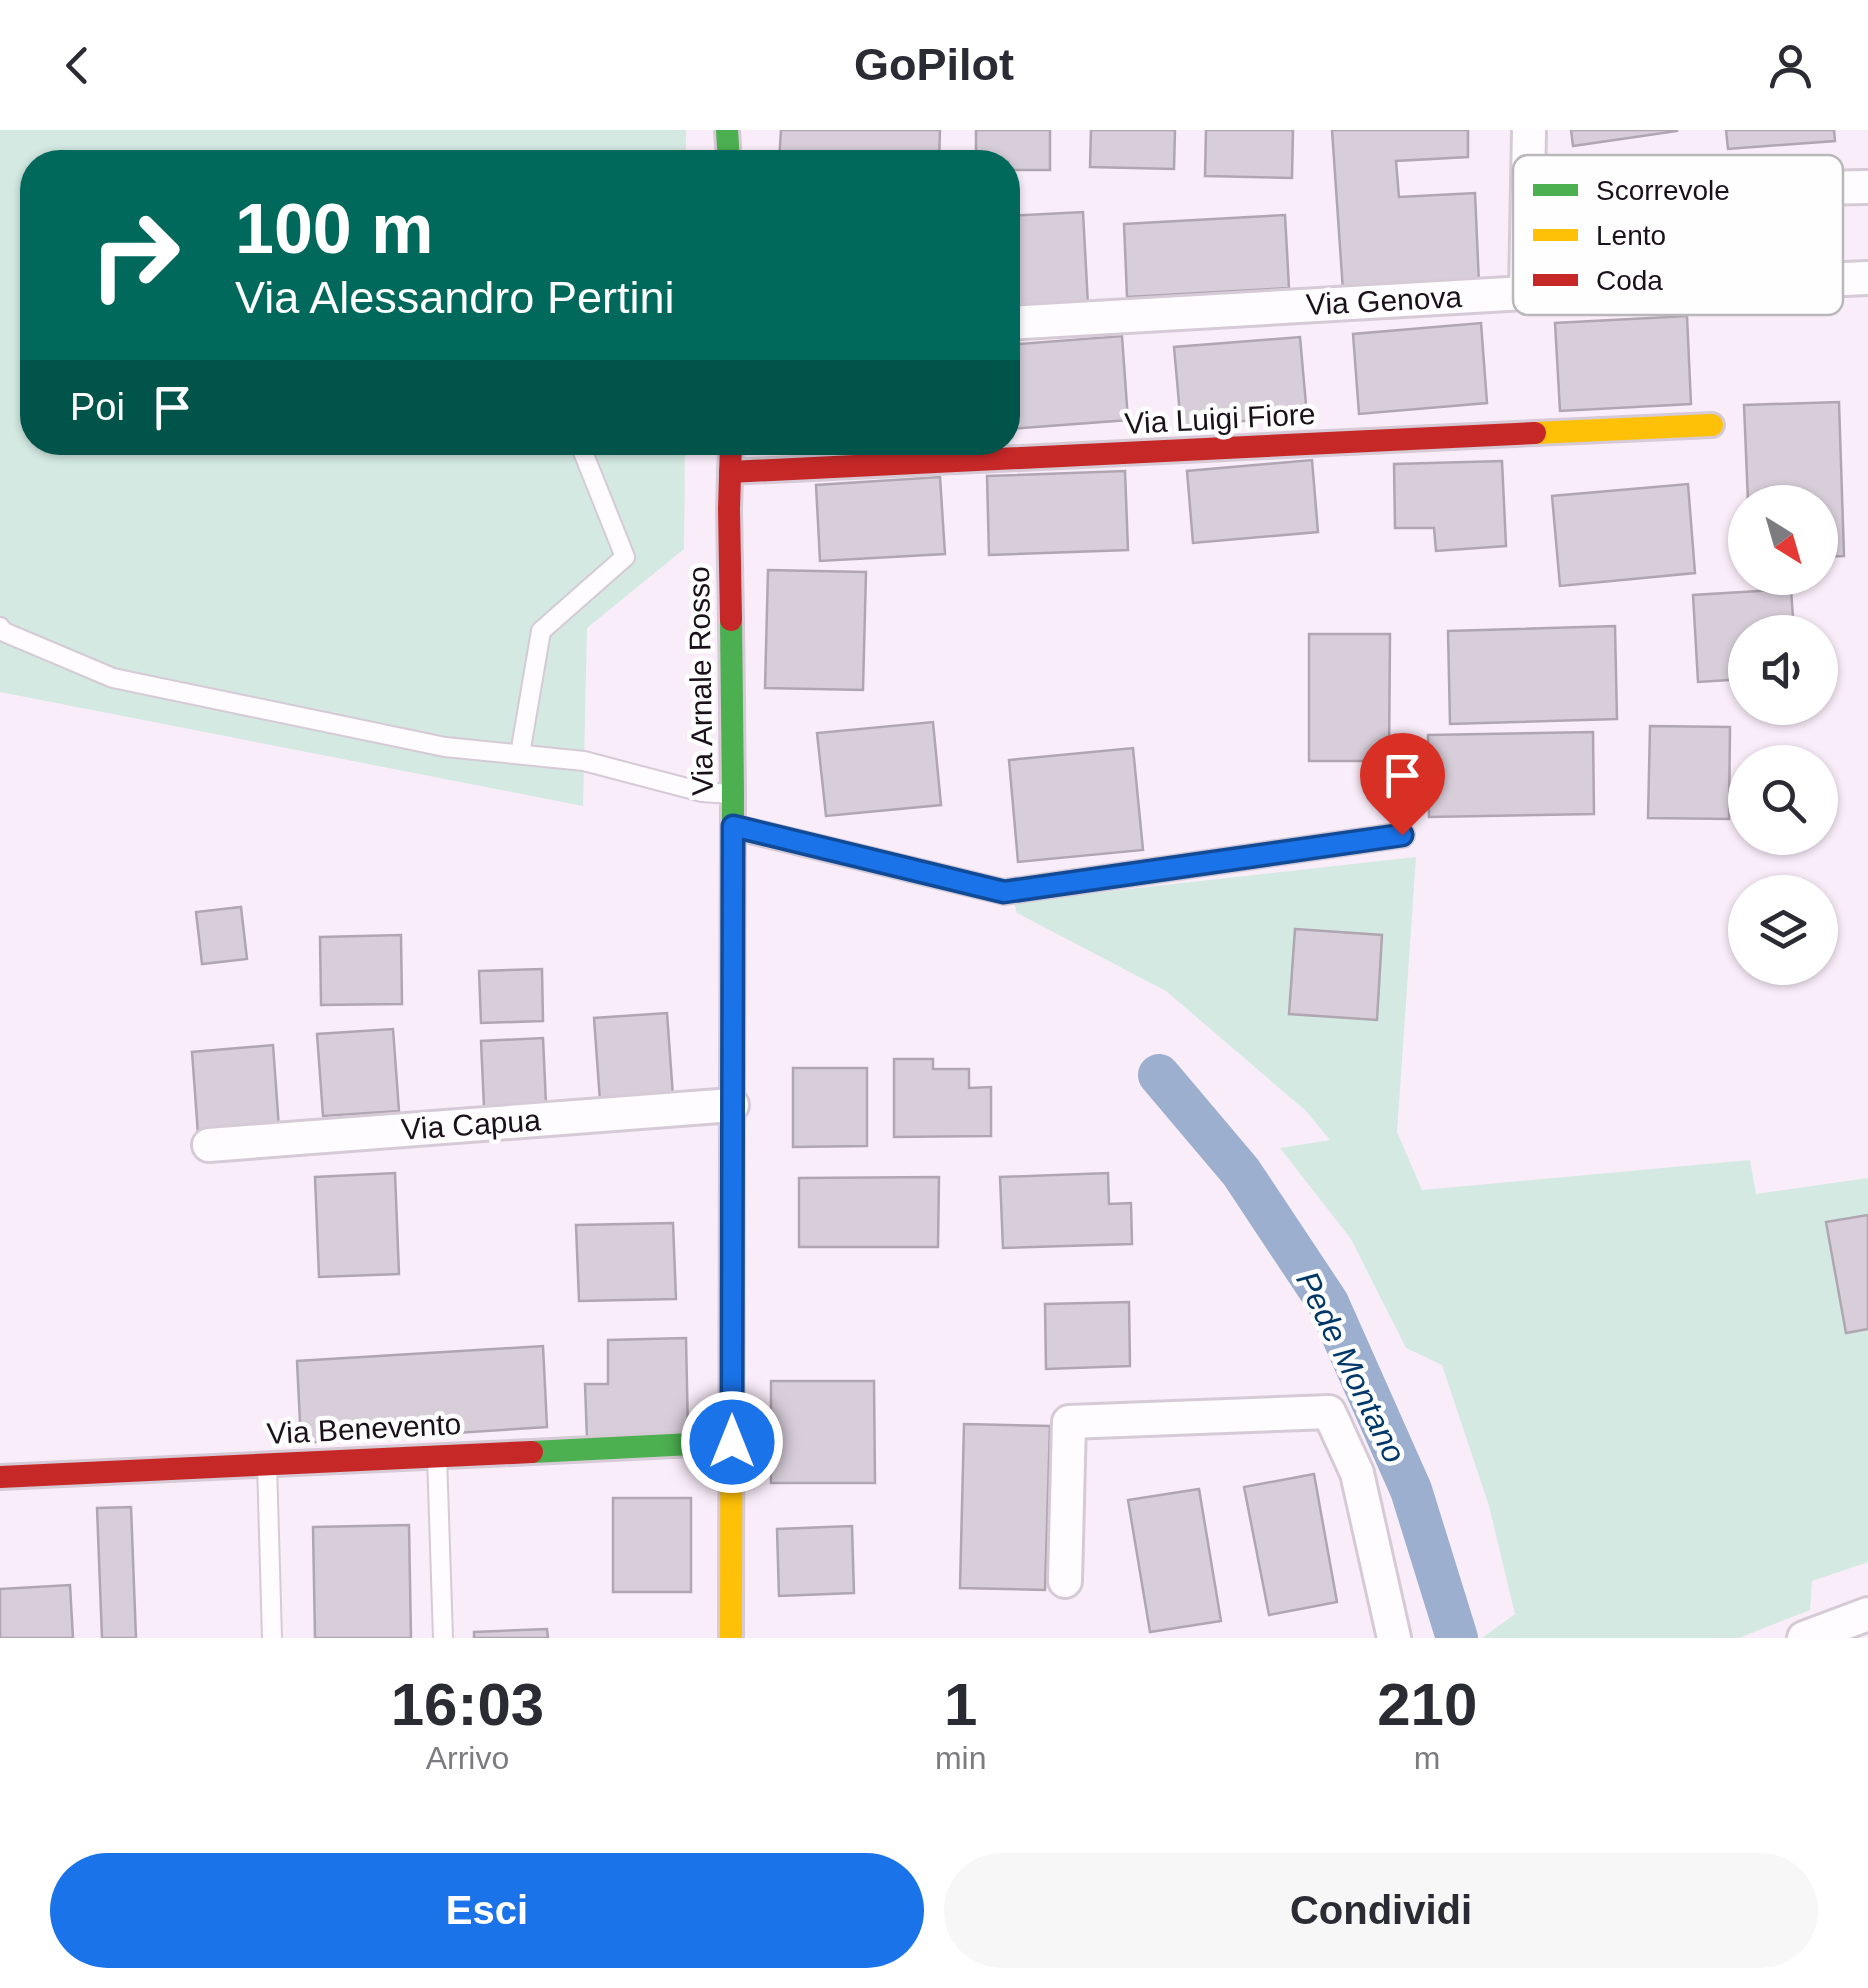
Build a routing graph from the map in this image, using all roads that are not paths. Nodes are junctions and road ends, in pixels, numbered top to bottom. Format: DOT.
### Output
graph roads {
  1 [pos="1529,130"];
  2 [pos="1529,155"];
  3 [pos="1868,187"];
  4 [pos="1843,188"];
  5 [pos="1868,278"];
  6 [pos="1843,279"];
  7 [pos="1513,294"];
  8 [pos="1020,322"];
  9 [pos="1712,425"];
  10 [pos="583,455"];
  11 [pos="731,455"];
  12 [pos="730,472"];
  13 [pos="0,628"];
  14 [pos="520,754"];
  15 [pos="733,794"];
  16 [pos="1402,835"];
  17 [pos="733,838"];
  18 [pos="732,1105"];
  19 [pos="209,1145"];
  20 [pos="732,1442"];
  21 [pos="437,1456"];
  22 [pos="268,1464"];
  23 [pos="0,1477"];
  24 [pos="1065,1582"];
  25 [pos="1868,1614"];
  26 [pos="272,1638"];
  27 [pos="444,1638"];
  28 [pos="731,1638"];
  29 [pos="1394,1638"];
  30 [pos="1804,1638"];
  1 -- 2 [label="street"];
  3 -- 4 [label="street"];
  5 -- 6 [label="street, Via Genova"];
  7 -- 8 [label="street, Via Genova"];
  9 -- 12 [label="street, Via Luigi Fiore"];
  10 -- 14 [label="lane"];
  11 -- 12 [label="street, Via Arnale Rosso"];
  12 -- 15 [label="street, Via Arnale Rosso"];
  13 -- 14 [label="lane"];
  14 -- 15 [label="lane"];
  15 -- 17 [label="street, Via Arnale Rosso"];
  16 -- 17 [label="street"];
  17 -- 18 [label="street, Via Arnale Rosso"];
  18 -- 19 [label="street, Via Capua"];
  18 -- 20 [label="street, Via Arnale Rosso"];
  20 -- 21 [label="street, Via Benevento"];
  20 -- 28 [label="street, Via Arnale Rosso"];
  21 -- 22 [label="street, Via Benevento"];
  21 -- 27 [label="lane"];
  22 -- 23 [label="street, Via Benevento"];
  22 -- 26 [label="lane"];
  24 -- 29 [label="street"];
  25 -- 30 [label="street"];
}
